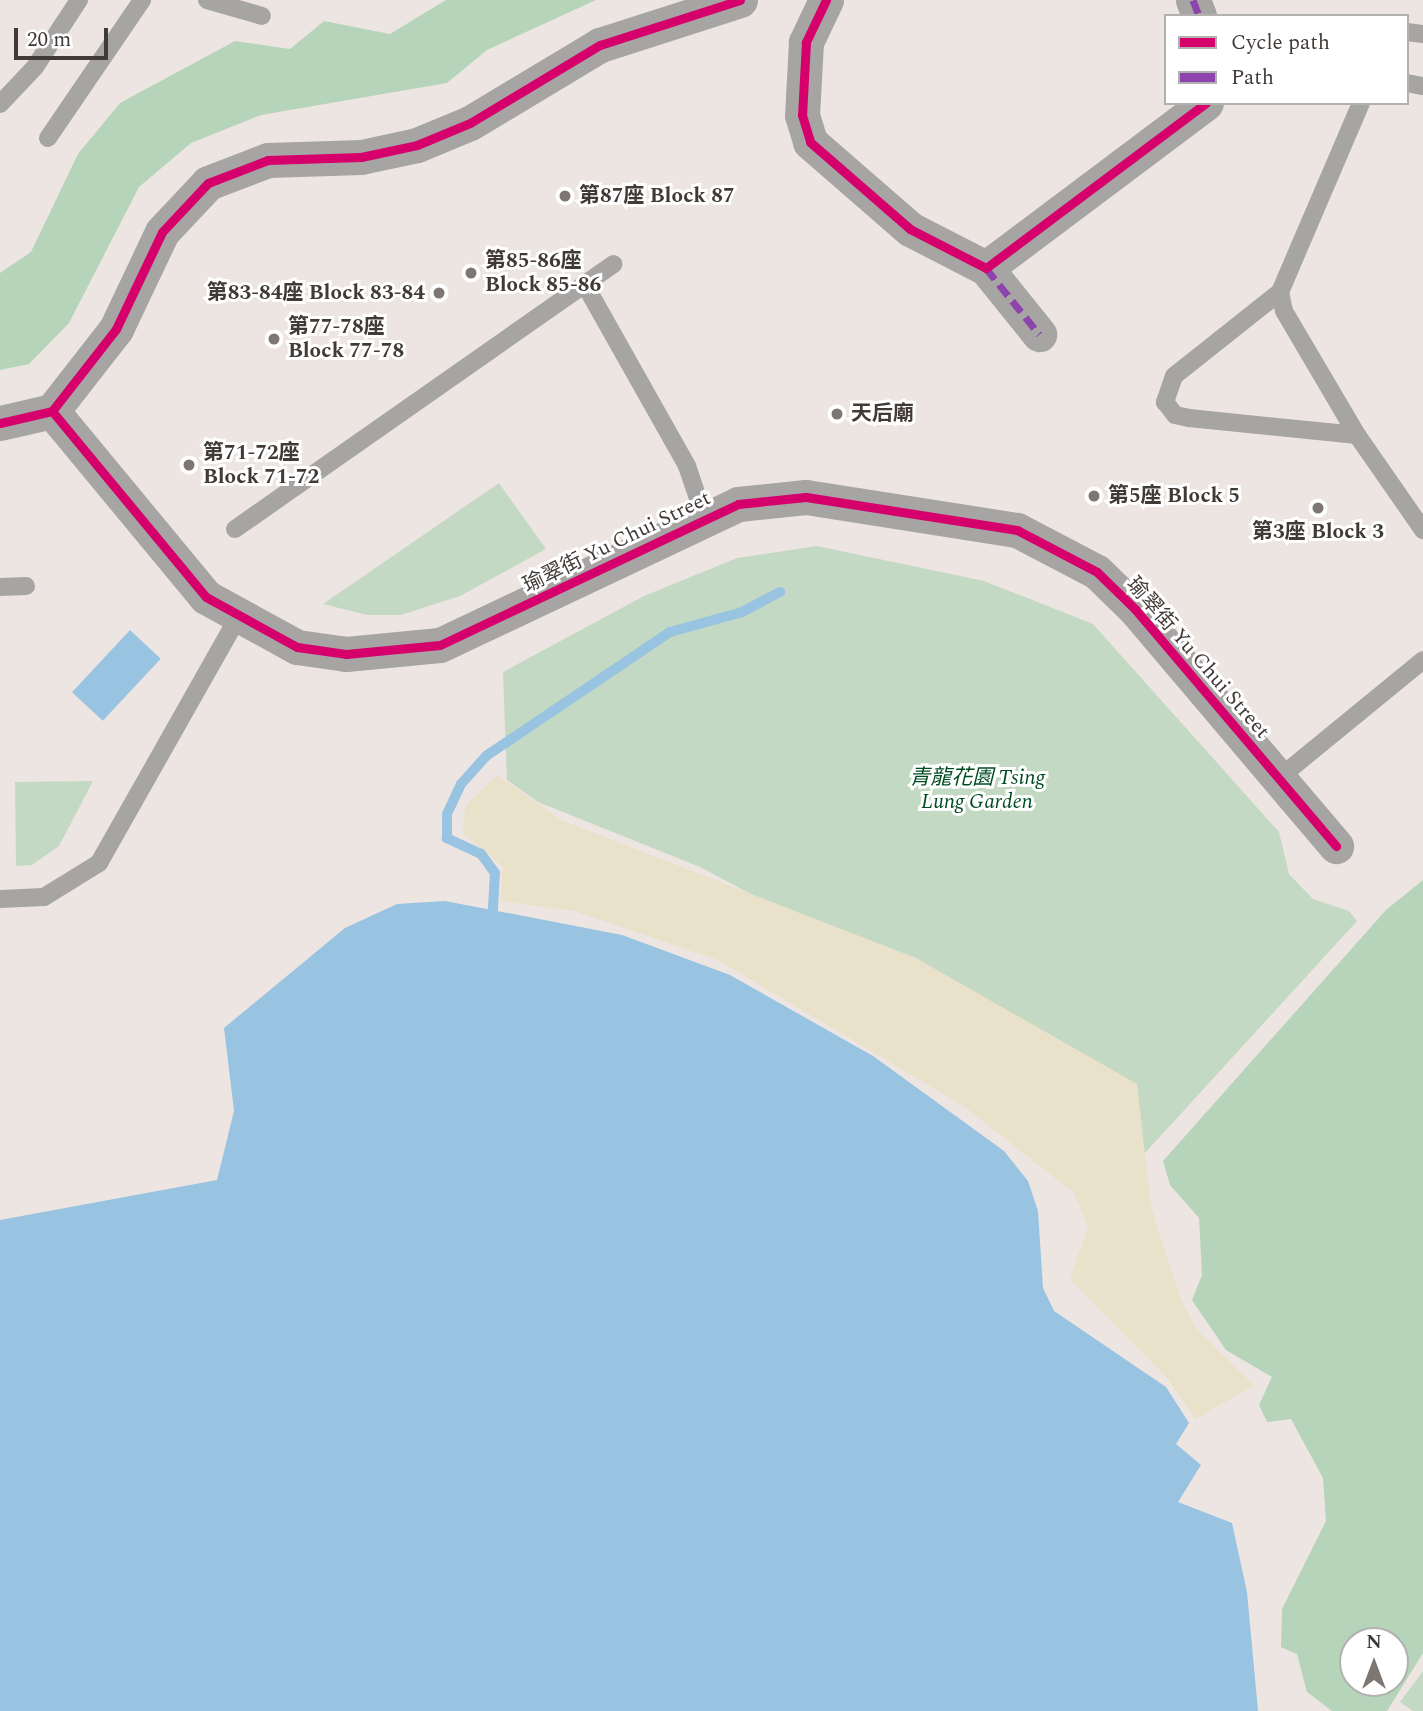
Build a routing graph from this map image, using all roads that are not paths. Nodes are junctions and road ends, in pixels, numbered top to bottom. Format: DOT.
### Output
graph roads {
  1 [pos="79,0"];
  2 [pos="142,0"];
  3 [pos="207,0"];
  4 [pos="740,0"];
  5 [pos="826,0"];
  6 [pos="262,16"];
  7 [pos="0,104"];
  8 [pos="1203,105"];
  9 [pos="1360,105"];
  10 [pos="48,138"];
  11 [pos="614,264"];
  12 [pos="986,268"];
  13 [pos="584,283"];
  14 [pos="1280,292"];
  15 [pos="1039,334"];
  16 [pos="52,411"];
  17 [pos="0,423"];
  18 [pos="1357,435"];
  19 [pos="704,516"];
  20 [pos="235,528"];
  21 [pos="1423,530"];
  22 [pos="26,586"];
  23 [pos="0,587"];
  24 [pos="237,619"];
  25 [pos="1423,660"];
  26 [pos="1279,778"];
  27 [pos="1336,846"];
  28 [pos="0,900"];
  1 -- 7 [label="lane"];
  2 -- 10 [label="lane"];
  3 -- 6 [label="lane"];
  4 -- 16 [label="street"];
  5 -- 12 [label="street"];
  8 -- 12 [label="street"];
  9 -- 14 [label="lane"];
  11 -- 13 [label="lane"];
  12 -- 15 [label="street"];
  13 -- 19 [label="lane"];
  13 -- 20 [label="lane"];
  14 -- 18 [label="lane"];
  14 -- 18 [label="lane"];
  16 -- 17 [label="street"];
  16 -- 24 [label="street, 瑜翠街 Yu Chui Street"];
  18 -- 21 [label="lane"];
  19 -- 24 [label="street, 瑜翠街 Yu Chui Street"];
  19 -- 26 [label="street, 瑜翠街 Yu Chui Street"];
  22 -- 23 [label="lane"];
  24 -- 28 [label="lane"];
  25 -- 26 [label="lane"];
  26 -- 27 [label="street, 瑜翠街 Yu Chui Street"];
}
